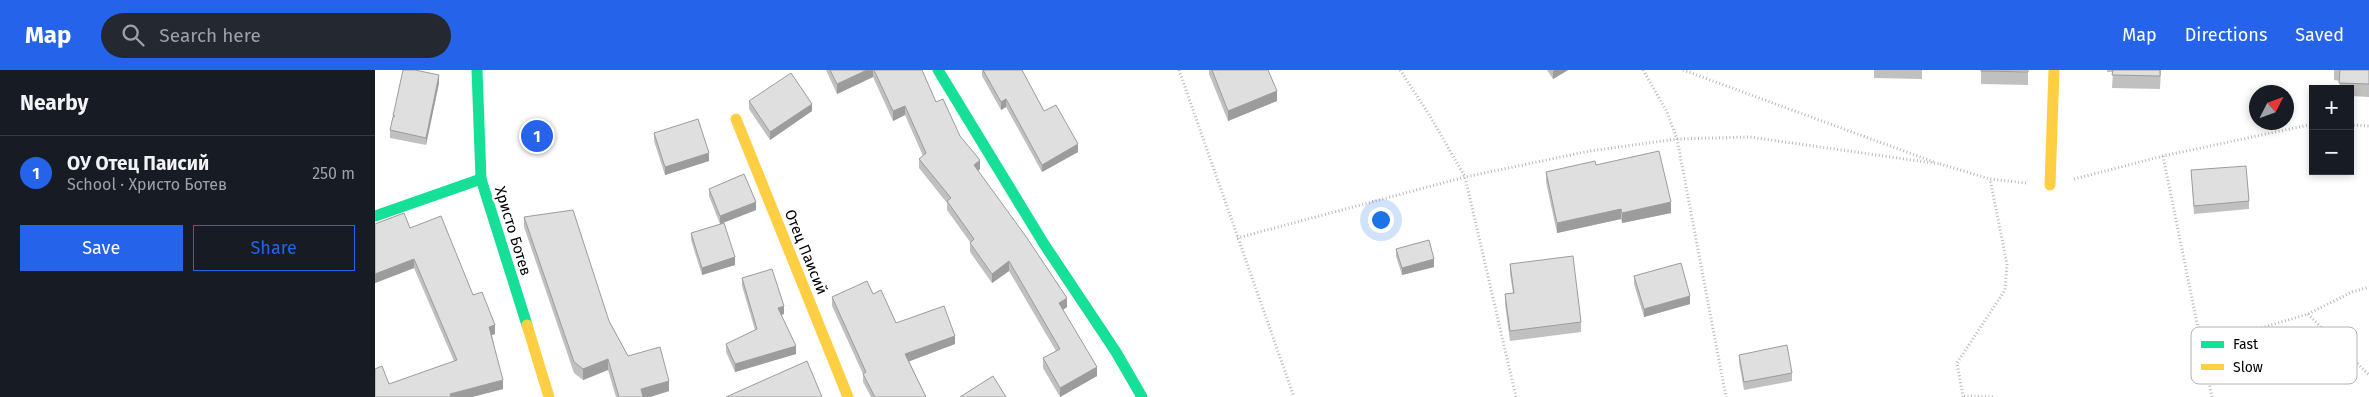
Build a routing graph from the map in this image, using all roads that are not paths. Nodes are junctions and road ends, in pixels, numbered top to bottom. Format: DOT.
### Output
graph roads {
  1 [pos="477,70"];
  2 [pos="938,70"];
  3 [pos="2054,70"];
  4 [pos="736,119"];
  5 [pos="481,179"];
  6 [pos="2050,185"];
  7 [pos="375,216"];
  8 [pos="549,397"];
  9 [pos="848,397"];
  10 [pos="1143,397"];
  1 -- 5 [label="street, Христо Ботев"];
  2 -- 10 [label="street"];
  3 -- 6 [label="street"];
  4 -- 9 [label="street, Отец Паисий"];
  5 -- 7 [label="street"];
  5 -- 8 [label="street, Христо Ботев"];
}
